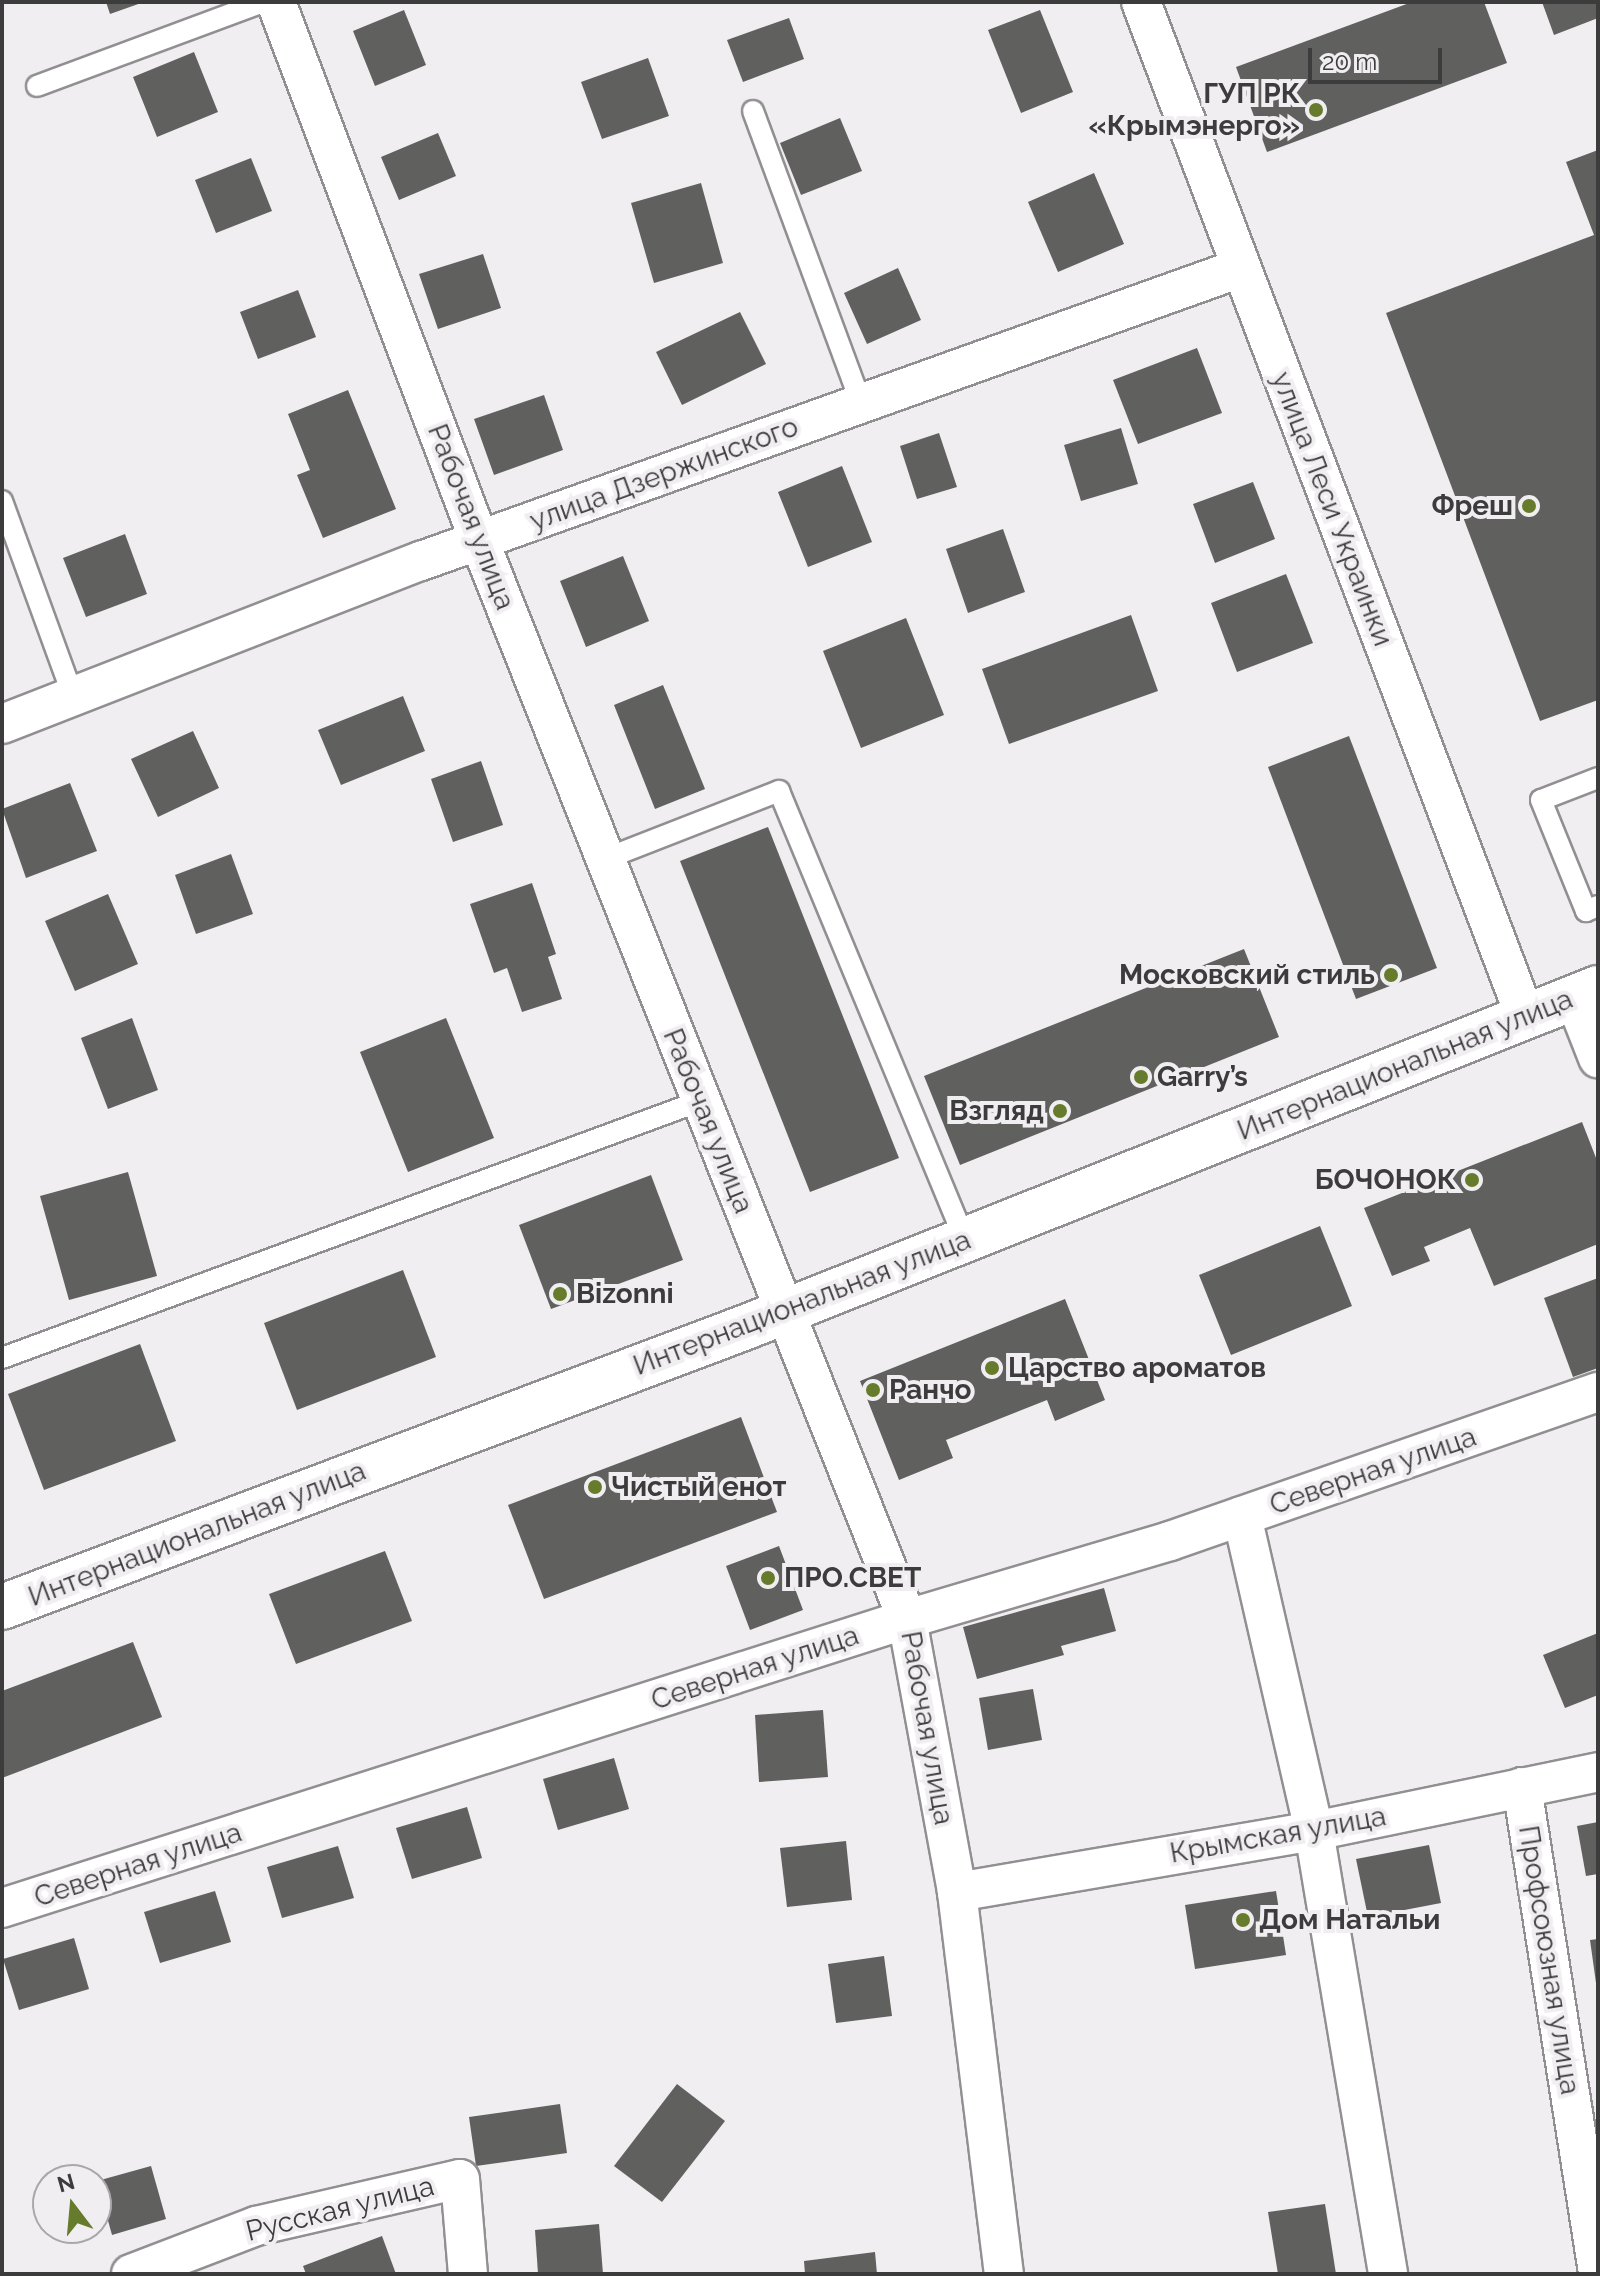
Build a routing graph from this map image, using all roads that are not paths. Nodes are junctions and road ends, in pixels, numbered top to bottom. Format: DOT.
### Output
graph roads {
  1 [pos="263,2"];
  2 [pos="276,2"];
  3 [pos="1141,2"];
  4 [pos="37,86"];
  5 [pos="753,111"];
  6 [pos="1240,268"];
  7 [pos="861,403"];
  8 [pos="2,501"];
  9 [pos="479,540"];
  10 [pos="74,699"];
  11 [pos="2,724"];
  12 [pos="1598,778"];
  13 [pos="605,859"];
  14 [pos="1598,906"];
  15 [pos="1586,992"];
  16 [pos="1525,1016"];
  17 [pos="1598,1058"];
  18 [pos="700,1101"];
  19 [pos="965,1240"];
  20 [pos="784,1312"];
  21 [pos="2,1358"];
  22 [pos="1598,1392"];
  23 [pos="1242,1516"];
  24 [pos="4,1600"];
  25 [pos="907,1619"];
  26 [pos="1598,1772"];
  27 [pos="1522,1787"];
  28 [pos="1314,1831"];
  29 [pos="957,1892"];
  30 [pos="2,1908"];
  31 [pos="131,2274"];
  32 [pos="468,2274"];
  33 [pos="1004,2274"];
  34 [pos="1388,2274"];
  35 [pos="1598,2274"];
  1 -- 4 [label="lane"];
  2 -- 9 [label="street, Рабочая улица"];
  3 -- 6 [label="street, улица Леси Украинки"];
  5 -- 7 [label="lane"];
  6 -- 7 [label="street, улица Дзержинского"];
  6 -- 16 [label="street, улица Леси Украинки"];
  7 -- 9 [label="street, улица Дзержинского"];
  8 -- 10 [label="lane"];
  9 -- 10 [label="street, улица Дзержинского"];
  9 -- 13 [label="street, Рабочая улица"];
  10 -- 11 [label="street, улица Дзержинского"];
  12 -- 14 [label="lane"];
  13 -- 18 [label="street, Рабочая улица"];
  13 -- 19 [label="lane"];
  15 -- 16 [label="main road, Интернациональная улица"];
  15 -- 17 [label="street"];
  16 -- 19 [label="main road, Интернациональная улица"];
  18 -- 20 [label="street, Рабочая улица"];
  18 -- 21 [label="lane"];
  19 -- 20 [label="main road, Интернациональная улица"];
  20 -- 24 [label="main road, Интернациональная улица"];
  20 -- 25 [label="street, Рабочая улица"];
  22 -- 23 [label="street, Северная улица"];
  23 -- 25 [label="street, Северная улица"];
  23 -- 28 [label="street"];
  25 -- 29 [label="street, Рабочая улица"];
  25 -- 30 [label="street, Северная улица"];
  26 -- 27 [label="street, Крымская улица"];
  27 -- 28 [label="street, Крымская улица"];
  27 -- 35 [label="street, Профсоюзная улица"];
  28 -- 29 [label="street, Крымская улица"];
  28 -- 34 [label="street"];
  29 -- 33 [label="street, Рабочая улица"];
  31 -- 32 [label="street, Русская улица"];
}
